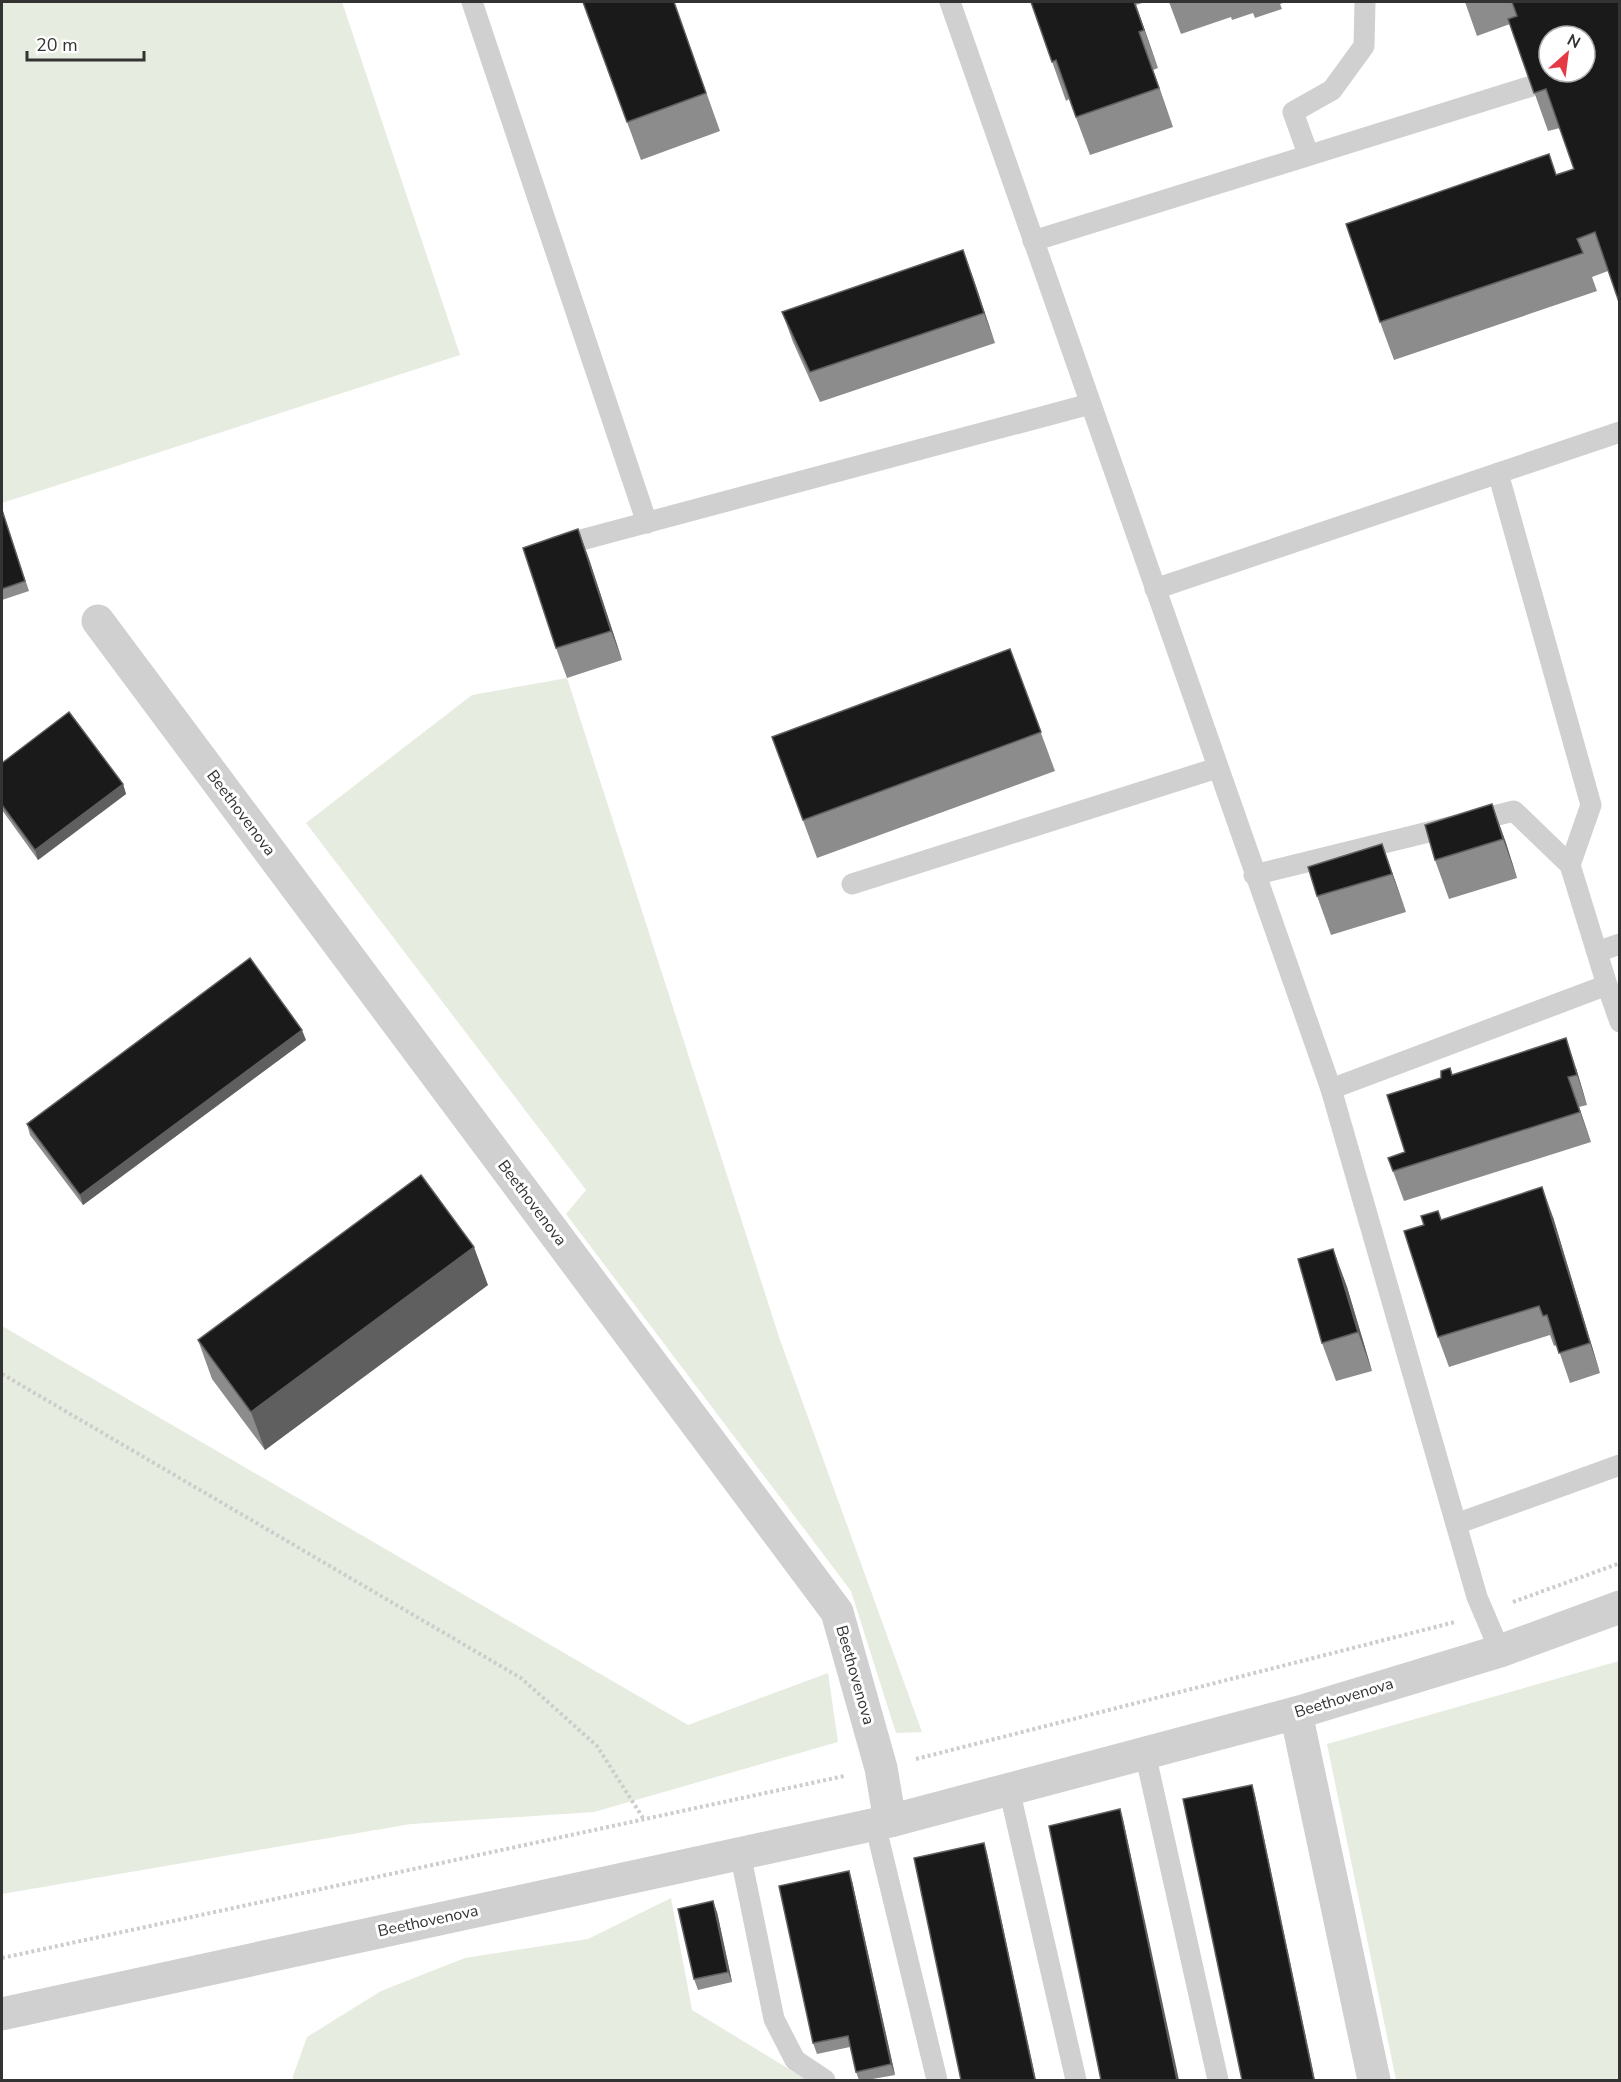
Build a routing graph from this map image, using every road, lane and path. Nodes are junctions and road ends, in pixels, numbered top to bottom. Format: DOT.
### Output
graph roads {
  1 [pos="472,2"];
  2 [pos="950,2"];
  3 [pos="1365,2"];
  4 [pos="1532,86"];
  5 [pos="1308,154"];
  6 [pos="1033,241"];
  7 [pos="1090,404"];
  8 [pos="1620,432"];
  9 [pos="1498,473"];
  10 [pos="647,523"];
  11 [pos="539,551"];
  12 [pos="1155,589"];
  13 [pos="98,621"];
  14 [pos="1217,768"];
  15 [pos="1570,865"];
  16 [pos="1254,875"];
  17 [pos="852,884"];
  18 [pos="1620,944"];
  19 [pos="1597,952"];
  20 [pos="1607,985"];
  21 [pos="1620,1022"];
  22 [pos="1330,1089"];
  23 [pos="2,1374"];
  24 [pos="1620,1465"];
  25 [pos="1456,1524"];
  26 [pos="1620,1563"];
  27 [pos="1620,1607"];
  28 [pos="1484,1613"];
  29 [pos="1500,1651"];
  30 [pos="1296,1713"];
  31 [pos="1145,1753"];
  32 [pos="881,1768"];
  33 [pos="1009,1789"];
  34 [pos="643,1818"];
  35 [pos="883,1822"];
  36 [pos="740,1853"];
  37 [pos="2,1959"];
  38 [pos="2,2014"];
  39 [pos="930,2076"];
  40 [pos="825,2080"];
  41 [pos="1076,2080"];
  42 [pos="1218,2080"];
  43 [pos="1374,2080"];
  1 -- 10 [label="lane"];
  2 -- 6 [label="lane"];
  3 -- 5 [label="lane"];
  4 -- 5 [label="lane"];
  5 -- 6 [label="lane"];
  6 -- 7 [label="lane"];
  7 -- 10 [label="lane"];
  7 -- 12 [label="lane"];
  8 -- 9 [label="lane"];
  9 -- 12 [label="lane"];
  9 -- 15 [label="lane"];
  10 -- 11 [label="lane"];
  12 -- 14 [label="lane"];
  13 -- 32 [label="street, Beethovenova"];
  14 -- 16 [label="lane"];
  14 -- 17 [label="lane"];
  15 -- 16 [label="lane"];
  15 -- 19 [label="lane"];
  16 -- 22 [label="lane"];
  18 -- 19 [label="lane"];
  19 -- 20 [label="lane"];
  20 -- 21 [label="lane"];
  20 -- 22 [label="lane"];
  22 -- 25 [label="lane"];
  23 -- 34 [label="path"];
  24 -- 25 [label="lane"];
  25 -- 28 [label="lane"];
  26 -- 28 [label="path"];
  27 -- 29 [label="street, Beethovenova"];
  28 -- 29 [label="lane"];
  28 -- 32 [label="path"];
  29 -- 30 [label="street, Beethovenova"];
  30 -- 31 [label="street, Beethovenova"];
  30 -- 43 [label="street"];
  31 -- 33 [label="street, Beethovenova"];
  31 -- 42 [label="lane"];
  32 -- 34 [label="path"];
  32 -- 35 [label="street, Beethovenova"];
  33 -- 35 [label="street, Beethovenova"];
  33 -- 41 [label="lane"];
  34 -- 37 [label="path"];
  35 -- 36 [label="street, Beethovenova"];
  35 -- 39 [label="lane"];
  36 -- 38 [label="street, Beethovenova"];
  36 -- 40 [label="lane"];
}
